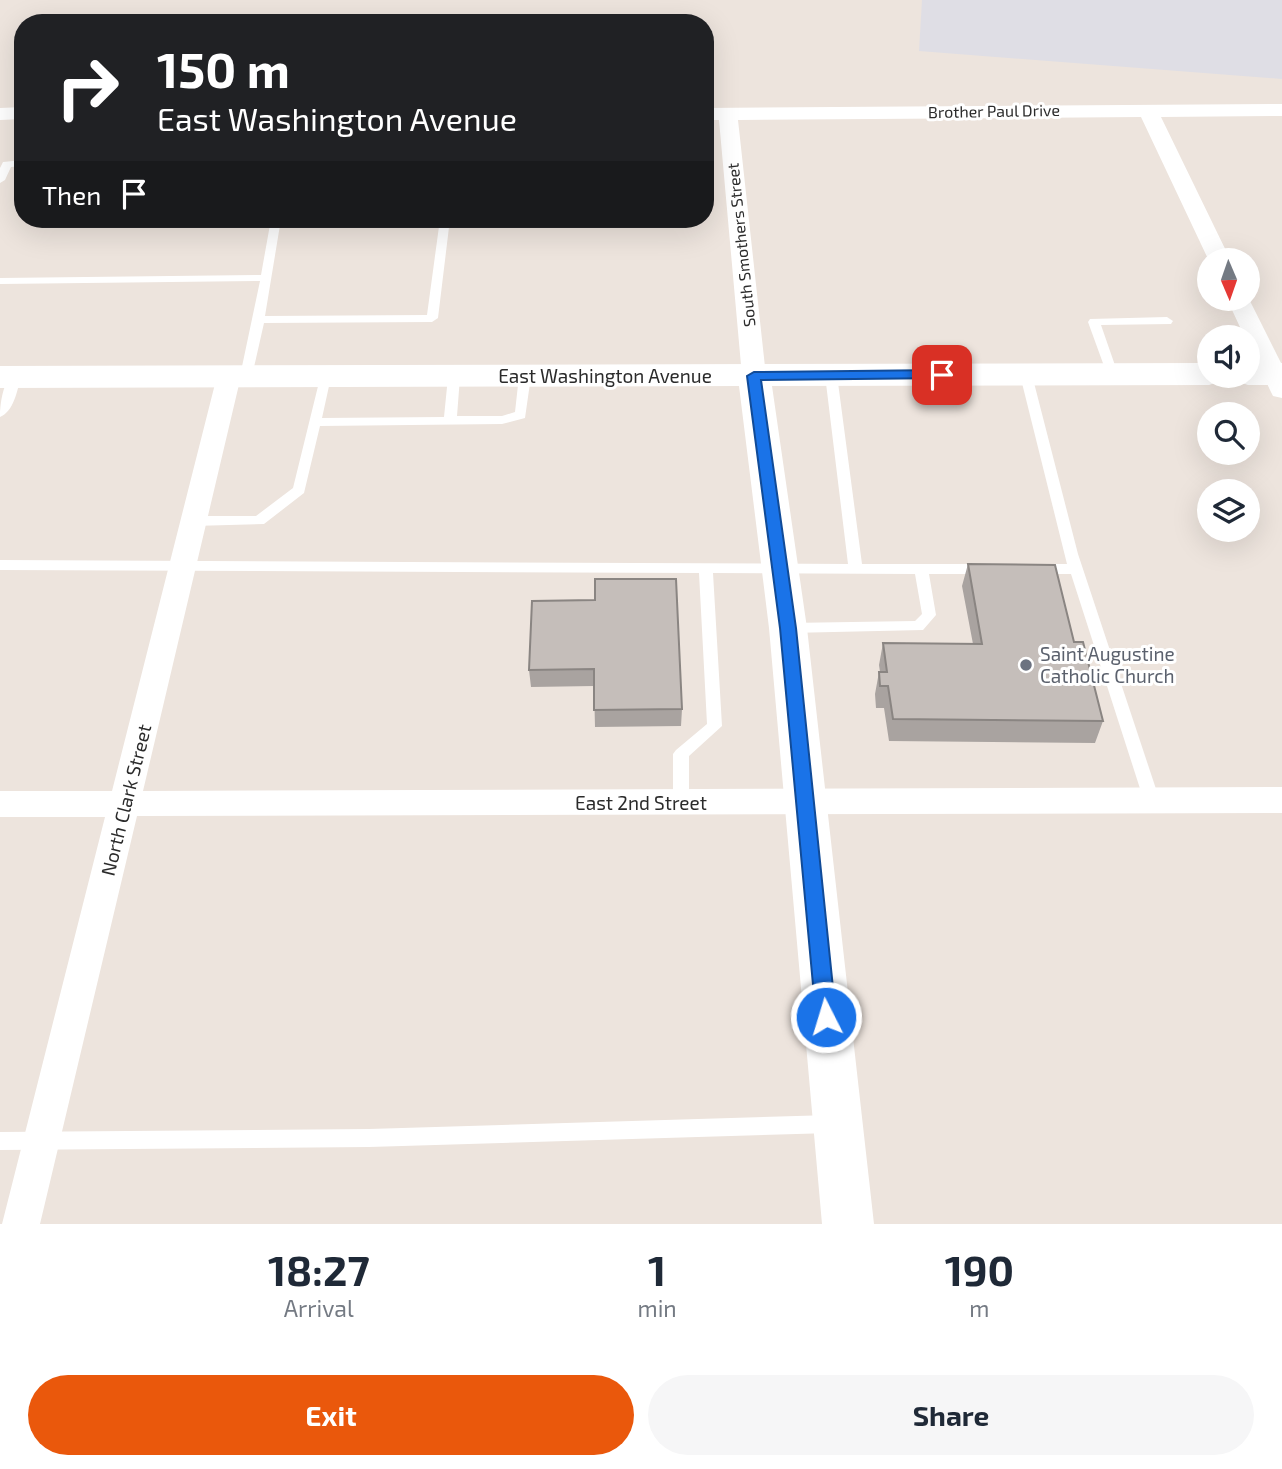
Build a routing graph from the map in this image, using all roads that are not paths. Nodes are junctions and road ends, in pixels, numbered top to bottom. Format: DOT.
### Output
graph roads {
  1 [pos="1148,110"];
  2 [pos="1282,110"];
  3 [pos="714,114"];
  4 [pos="728,114"];
  5 [pos="14,163"];
  6 [pos="0,180"];
  7 [pos="274,228"];
  8 [pos="444,228"];
  9 [pos="1214,248"];
  10 [pos="266,278"];
  11 [pos="0,281"];
  12 [pos="1243,312"];
  13 [pos="259,320"];
  14 [pos="1167,321"];
  15 [pos="1026,374"];
  16 [pos="1112,374"];
  17 [pos="1197,374"];
  18 [pos="831,375"];
  19 [pos="237,376"];
  20 [pos="454,376"];
  21 [pos="525,376"];
  22 [pos="754,376"];
  23 [pos="326,377"];
  24 [pos="1271,378"];
  25 [pos="4,395"];
  26 [pos="450,421"];
  27 [pos="315,422"];
  28 [pos="192,521"];
  29 [pos="182,564"];
  30 [pos="0,565"];
  31 [pos="780,568"];
  32 [pos="706,569"];
  33 [pos="856,569"];
  34 [pos="921,569"];
  35 [pos="999,569"];
  36 [pos="1024,569"];
  37 [pos="1076,569"];
  38 [pos="788,628"];
  39 [pos="1282,800"];
  40 [pos="1152,801"];
  41 [pos="681,803"];
  42 [pos="806,803"];
  43 [pos="0,804"];
  44 [pos="125,804"];
  45 [pos="836,1124"];
  46 [pos="0,1141"];
  47 [pos="42,1141"];
  48 [pos="21,1224"];
  49 [pos="848,1224"];
  1 -- 2 [label="street, Brother Paul Drive"];
  1 -- 4 [label="street, Brother Paul Drive"];
  1 -- 9 [label="street"];
  3 -- 4 [label="street, Brother Paul Drive"];
  4 -- 22 [label="street, South Smothers Street"];
  5 -- 6 [label="lane"];
  7 -- 10 [label="lane"];
  8 -- 13 [label="lane"];
  10 -- 11 [label="lane"];
  10 -- 13 [label="lane"];
  12 -- 24 [label="street"];
  13 -- 19 [label="lane"];
  14 -- 16 [label="lane"];
  15 -- 16 [label="street, East Washington Avenue"];
  15 -- 18 [label="street, East Washington Avenue"];
  15 -- 37 [label="lane"];
  16 -- 17 [label="street, East Washington Avenue"];
  18 -- 22 [label="street, East Washington Avenue"];
  18 -- 33 [label="lane"];
  19 -- 23 [label="street, East Washington Avenue"];
  19 -- 25 [label="street, East Washington Avenue"];
  19 -- 28 [label="street, North Clark Street"];
  20 -- 21 [label="street, East Washington Avenue"];
  20 -- 23 [label="street, East Washington Avenue"];
  20 -- 26 [label="lane"];
  21 -- 22 [label="street, East Washington Avenue"];
  21 -- 26 [label="lane"];
  22 -- 31 [label="street"];
  23 -- 27 [label="lane"];
  26 -- 27 [label="lane"];
  27 -- 28 [label="lane"];
  28 -- 29 [label="street, North Clark Street"];
  29 -- 30 [label="lane"];
  29 -- 32 [label="lane"];
  29 -- 44 [label="street, North Clark Street"];
  31 -- 32 [label="lane"];
  31 -- 33 [label="lane"];
  31 -- 38 [label="street"];
  32 -- 41 [label="lane"];
  33 -- 34 [label="lane"];
  34 -- 35 [label="lane"];
  34 -- 38 [label="lane"];
  36 -- 37 [label="lane"];
  37 -- 40 [label="lane"];
  38 -- 42 [label="street"];
  39 -- 40 [label="street, East 2nd Street"];
  40 -- 42 [label="street, East 2nd Street"];
  41 -- 42 [label="street, East 2nd Street"];
  41 -- 44 [label="street, East 2nd Street"];
  42 -- 45 [label="street"];
  43 -- 44 [label="street, East 2nd Street"];
  44 -- 47 [label="street, North Clark Street"];
  45 -- 47 [label="lane"];
  45 -- 49 [label="street"];
  46 -- 47 [label="lane"];
  47 -- 48 [label="street, North Clark Street"];
}
